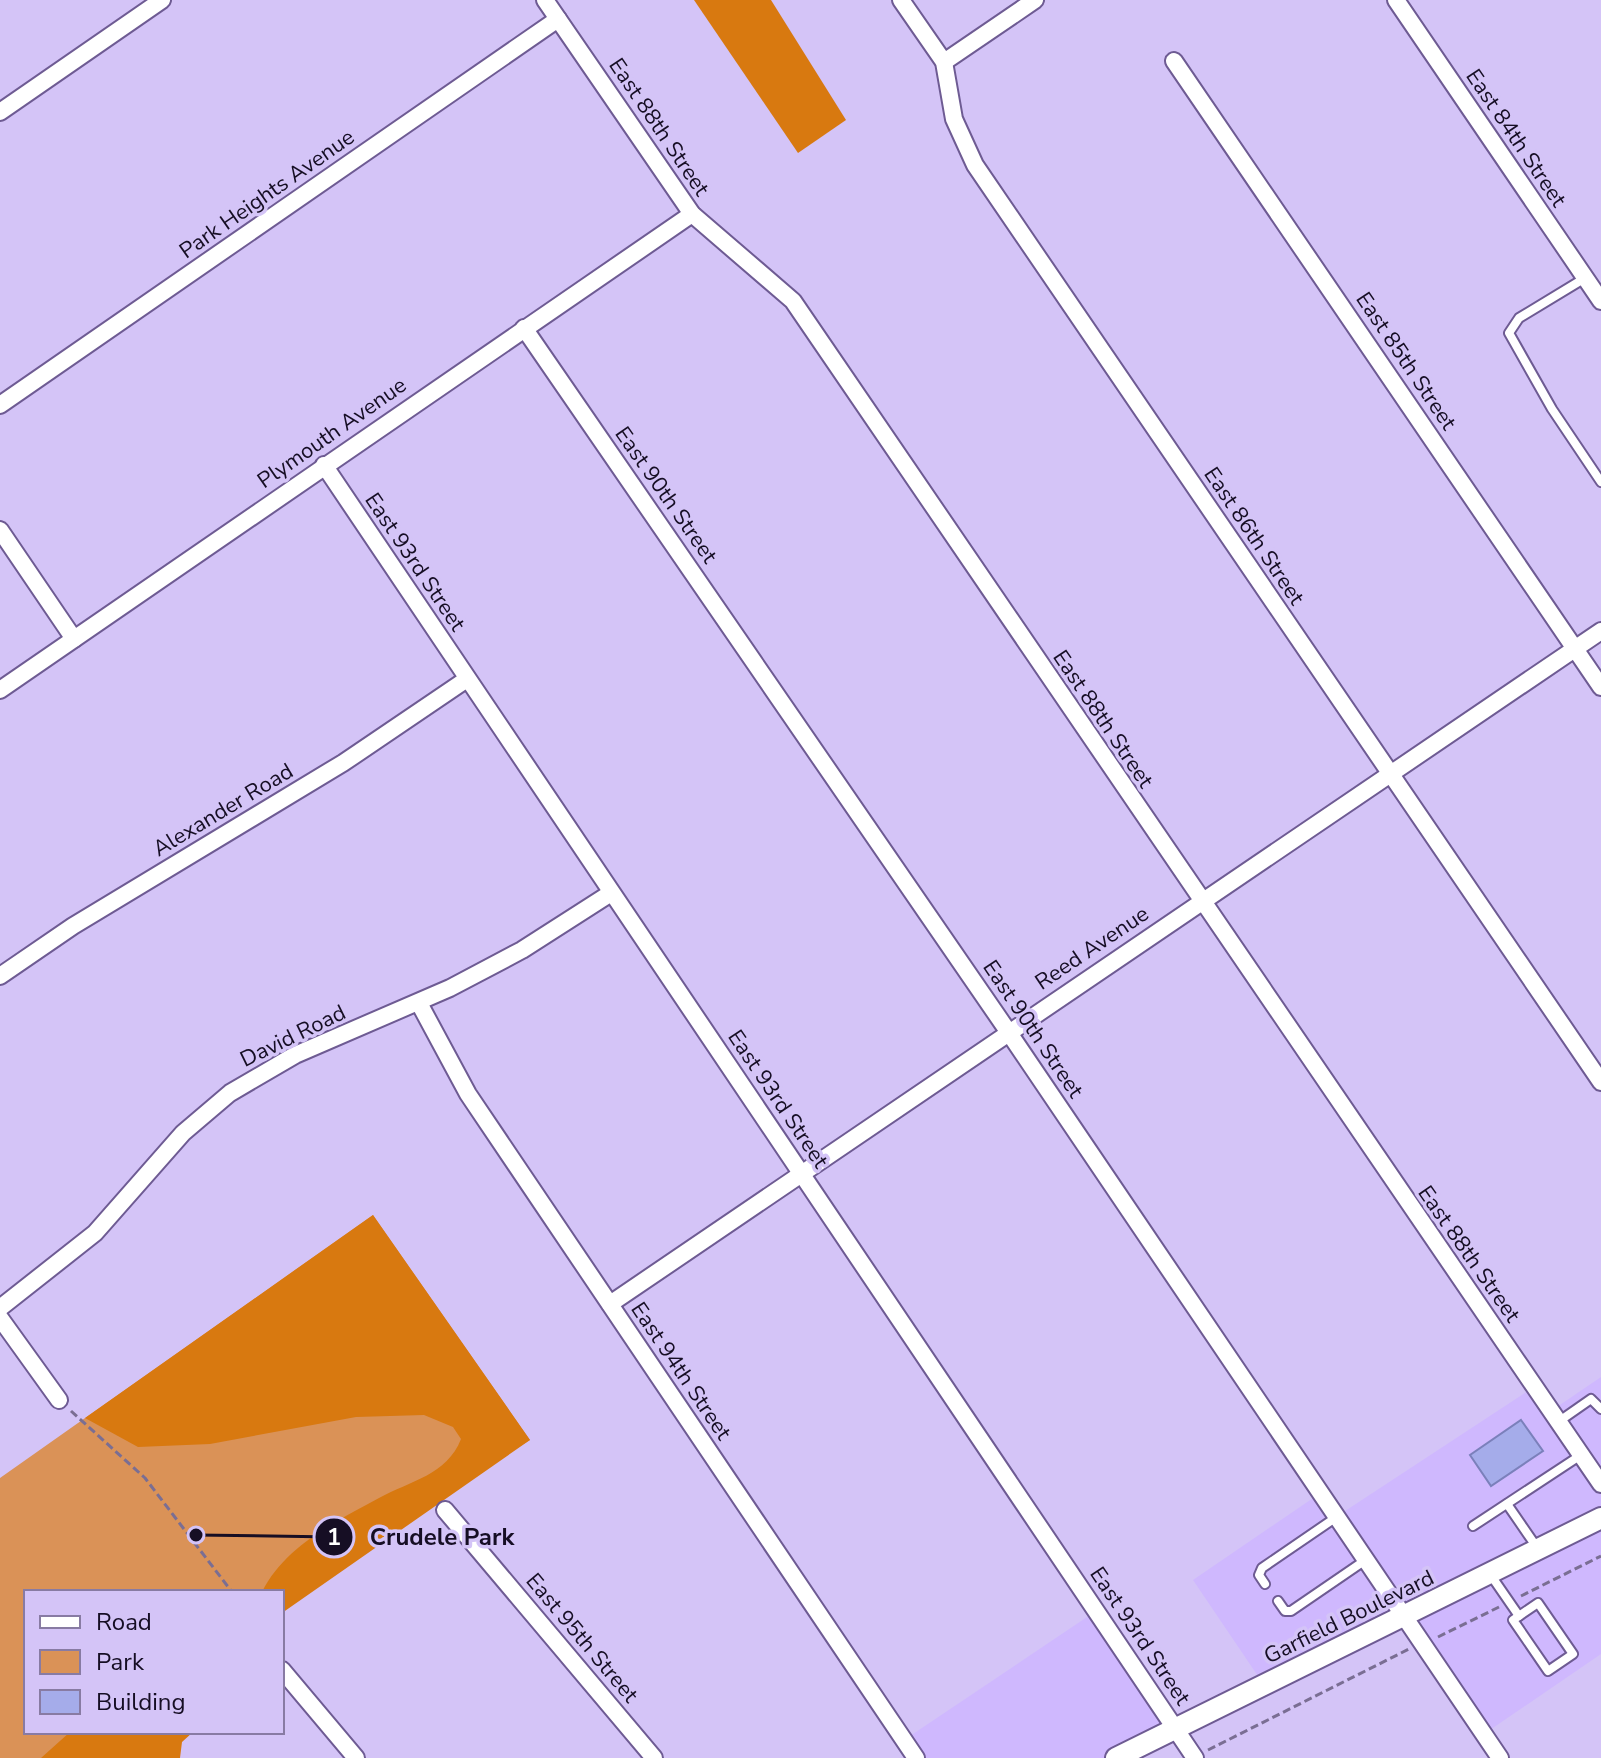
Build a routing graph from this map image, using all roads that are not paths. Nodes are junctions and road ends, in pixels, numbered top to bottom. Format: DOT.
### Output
graph roads {
  1 [pos="162,0"];
  2 [pos="545,0"];
  3 [pos="901,0"];
  4 [pos="1035,0"];
  5 [pos="1396,0"];
  6 [pos="558,19"];
  7 [pos="1174,61"];
  8 [pos="944,62"];
  9 [pos="0,112"];
  10 [pos="692,214"];
  11 [pos="1585,278"];
  12 [pos="1601,301"];
  13 [pos="524,328"];
  14 [pos="0,405"];
  15 [pos="324,465"];
  16 [pos="1601,482"];
  17 [pos="0,530"];
  18 [pos="1601,631"];
  19 [pos="74,639"];
  20 [pos="1575,649"];
  21 [pos="467,679"];
  22 [pos="1601,687"];
  23 [pos="0,690"];
  24 [pos="1389,774"];
  25 [pos="611,893"];
  26 [pos="1200,902"];
  27 [pos="0,976"];
  28 [pos="419,1003"];
  29 [pos="1008,1032"];
  30 [pos="1601,1082"];
  31 [pos="803,1175"];
  32 [pos="610,1304"];
  33 [pos="0,1308"];
  34 [pos="0,1318"];
  35 [pos="59,1400"];
  36 [pos="1601,1409"];
  37 [pos="1558,1422"];
  38 [pos="1581,1455"];
  39 [pos="1599,1478"];
  40 [pos="1507,1504"];
  41 [pos="445,1510"];
  42 [pos="1338,1516"];
  43 [pos="1601,1518"];
  44 [pos="1473,1526"];
  45 [pos="1538,1550"];
  46 [pos="1367,1559"];
  47 [pos="1490,1574"];
  48 [pos="1265,1584"];
  49 [pos="1278,1601"];
  50 [pos="1407,1616"];
  51 [pos="1519,1616"];
  52 [pos="284,1672"];
  53 [pos="1176,1728"];
  54 [pos="356,1758"];
  55 [pos="654,1758"];
  56 [pos="916,1758"];
  57 [pos="1116,1758"];
  58 [pos="1195,1758"];
  59 [pos="1500,1758"];
  1 -- 9 [label="street"];
  2 -- 6 [label="street, East 88th Street"];
  3 -- 8 [label="street, East 86th Street"];
  4 -- 8 [label="street"];
  5 -- 11 [label="street, East 84th Street"];
  6 -- 10 [label="street, East 88th Street"];
  6 -- 14 [label="street, Park Heights Avenue"];
  7 -- 20 [label="street, East 85th Street"];
  8 -- 24 [label="street, East 86th Street"];
  10 -- 13 [label="street, Plymouth Avenue"];
  10 -- 26 [label="street, East 88th Street"];
  11 -- 12 [label="street, East 84th Street"];
  11 -- 16 [label="lane"];
  13 -- 15 [label="street, Plymouth Avenue"];
  13 -- 29 [label="street, East 90th Street"];
  15 -- 19 [label="street, Plymouth Avenue"];
  15 -- 21 [label="street, East 93rd Street"];
  17 -- 19 [label="street"];
  18 -- 20 [label="street, Reed Avenue"];
  19 -- 23 [label="street, Plymouth Avenue"];
  20 -- 22 [label="street, East 85th Street"];
  20 -- 24 [label="street, Reed Avenue"];
  21 -- 25 [label="street, East 93rd Street"];
  21 -- 27 [label="street, Alexander Road"];
  24 -- 26 [label="street, Reed Avenue"];
  24 -- 30 [label="street, East 86th Street"];
  25 -- 28 [label="street, David Road"];
  25 -- 31 [label="street, East 93rd Street"];
  26 -- 29 [label="street, Reed Avenue"];
  26 -- 37 [label="street, East 88th Street"];
  28 -- 32 [label="street, East 94th Street"];
  28 -- 33 [label="street, David Road"];
  29 -- 31 [label="street, Reed Avenue"];
  29 -- 42 [label="street, East 90th Street"];
  31 -- 32 [label="street, Reed Avenue"];
  31 -- 53 [label="street, East 93rd Street"];
  32 -- 56 [label="street, East 94th Street"];
  34 -- 35 [label="street"];
  36 -- 37 [label="lane"];
  37 -- 38 [label="street, East 88th Street"];
  38 -- 39 [label="street, East 88th Street"];
  38 -- 40 [label="lane"];
  40 -- 44 [label="lane"];
  40 -- 45 [label="lane"];
  41 -- 55 [label="street, East 95th Street"];
  42 -- 46 [label="street, East 90th Street"];
  42 -- 48 [label="lane"];
  43 -- 45 [label="street, Garfield Boulevard"];
  45 -- 47 [label="street, Garfield Boulevard"];
  46 -- 49 [label="lane"];
  46 -- 50 [label="street, East 90th Street"];
  47 -- 50 [label="street, Garfield Boulevard"];
  47 -- 51 [label="lane"];
  50 -- 53 [label="street, Garfield Boulevard"];
  50 -- 59 [label="street, East 90th Street"];
  51 -- 51 [label="lane"];
  52 -- 54 [label="street"];
  53 -- 57 [label="street, Garfield Boulevard"];
  53 -- 58 [label="street, East 93rd Street"];
}
